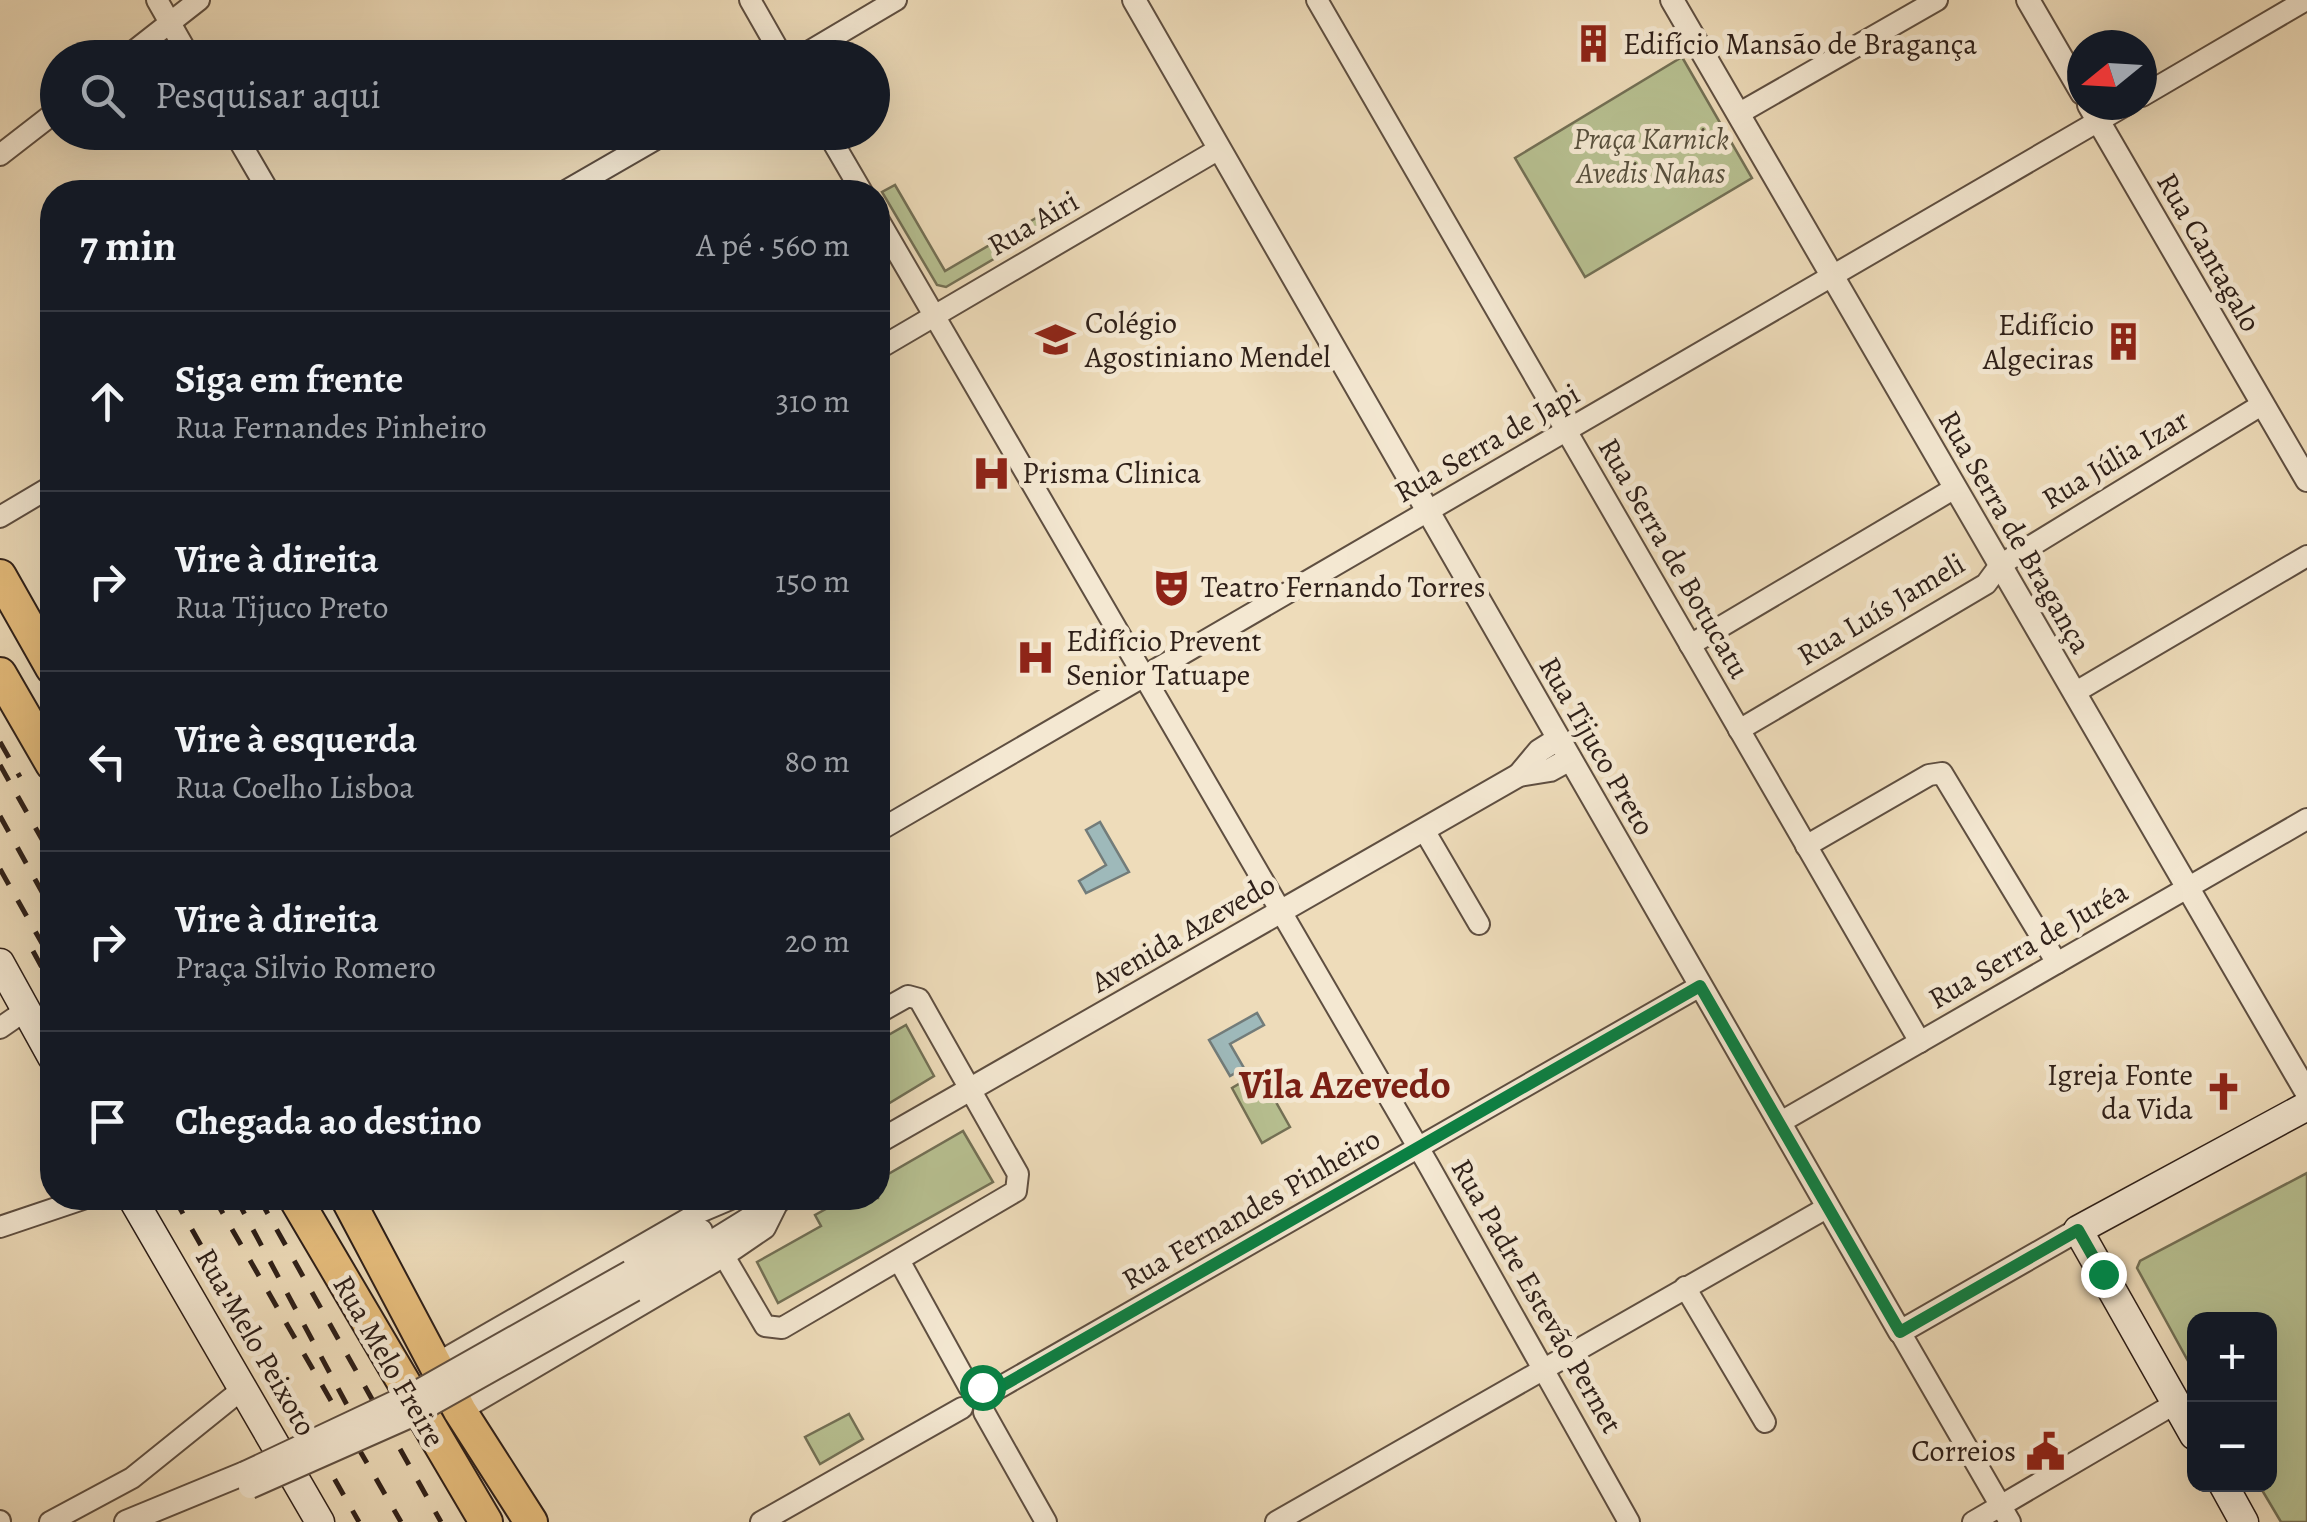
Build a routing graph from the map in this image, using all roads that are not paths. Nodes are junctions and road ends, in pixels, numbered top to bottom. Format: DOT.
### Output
graph roads {
  1 [pos="157,0"];
  2 [pos="200,0"];
  3 [pos="750,0"];
  4 [pos="896,0"];
  5 [pos="1134,0"];
  6 [pos="1317,0"];
  7 [pos="1672,0"];
  8 [pos="1937,0"];
  9 [pos="2028,0"];
  10 [pos="2306,0"];
  11 [pos="170,23"];
  12 [pos="148,40"];
  13 [pos="180,40"];
  14 [pos="773,40"];
  15 [pos="828,40"];
  16 [pos="2067,67"];
  17 [pos="2157,87"];
  18 [pos="1738,114"];
  19 [pos="2083,120"];
  20 [pos="2098,120"];
  21 [pos="40,124"];
  22 [pos="244,150"];
  23 [pos="637,150"];
  24 [pos="838,150"];
  25 [pos="1220,150"];
  26 [pos="0,155"];
  27 [pos="262,180"];
  28 [pos="585,180"];
  29 [pos="855,180"];
  30 [pos="890,240"];
  31 [pos="1831,276"];
  32 [pos="934,316"];
  33 [pos="890,342"];
  34 [pos="2263,404"];
  35 [pos="1566,431"];
  36 [pos="2307,480"];
  37 [pos="1954,488"];
  38 [pos="40,493"];
  39 [pos="1428,512"];
  40 [pos="0,517"];
  41 [pos="2307,556"];
  42 [pos="2000,565"];
  43 [pos="0,576"];
  44 [pos="1690,645"];
  45 [pos="40,647"];
  46 [pos="0,674"];
  47 [pos="1144,678"];
  48 [pos="2074,693"];
  49 [pos="1738,730"];
  50 [pos="40,743"];
  51 [pos="1564,749"];
  52 [pos="2307,819"];
  53 [pos="890,824"];
  54 [pos="1424,830"];
  55 [pos="1806,846"];
  56 [pos="2188,888"];
  57 [pos="1280,912"];
  58 [pos="1480,924"];
  59 [pos="0,963"];
  60 [pos="2058,963"];
  61 [pos="1700,986"];
  62 [pos="890,1007"];
  63 [pos="26,1010"];
  64 [pos="0,1028"];
  65 [pos="40,1035"];
  66 [pos="1920,1042"];
  67 [pos="970,1089"];
  68 [pos="2307,1093"];
  69 [pos="2307,1106"];
  70 [pos="1780,1123"];
  71 [pos="890,1135"];
  72 [pos="1418,1148"];
  73 [pos="1828,1206"];
  74 [pos="49,1210"];
  75 [pos="139,1210"];
  76 [pos="302,1210"];
  77 [pos="353,1210"];
  78 [pos="740,1210"];
  79 [pos="773,1210"];
  80 [pos="699,1222"];
  81 [pos="0,1226"];
  82 [pos="2078,1230"];
  83 [pos="724,1256"];
  84 [pos="900,1262"];
  85 [pos="1685,1287"];
  86 [pos="1900,1332"];
  87 [pos="436,1364"];
  88 [pos="1544,1368"];
  89 [pos="245,1387"];
  90 [pos="981,1398"];
  91 [pos="2176,1403"];
  92 [pos="460,1411"];
  93 [pos="1764,1422"];
  94 [pos="2187,1423"];
  95 [pos="247,1480"];
  96 [pos="2227,1492"];
  97 [pos="2005,1514"];
  98 [pos="50,1522"];
  99 [pos="126,1522"];
  100 [pos="166,1522"];
  101 [pos="320,1522"];
  102 [pos="486,1522"];
  103 [pos="531,1522"];
  104 [pos="761,1522"];
  105 [pos="1046,1522"];
  106 [pos="1276,1522"];
  107 [pos="1630,1522"];
  108 [pos="1973,1522"];
  109 [pos="2244,1522"];
  1 -- 11 [label="street"];
  2 -- 11 [label="street"];
  3 -- 14 [label="street"];
  4 -- 15 [label="street"];
  5 -- 25 [label="street, Rua Tijuco Preto"];
  6 -- 35 [label="street, Rua Serra de Botucatu"];
  7 -- 18 [label="street, Rua Serra de Bragança"];
  8 -- 18 [label="street"];
  9 -- 16 [label="street"];
  10 -- 17 [label="street"];
  11 -- 12 [label="street"];
  11 -- 13 [label="street"];
  18 -- 31 [label="street, Rua Serra de Bragança"];
  19 -- 31 [label="street, Rua Serra de Japi"];
  20 -- 34 [label="street, Rua Cantagalo"];
  21 -- 26 [label="street"];
  22 -- 27 [label="street"];
  23 -- 28 [label="street"];
  24 -- 29 [label="street"];
  25 -- 32 [label="street, Rua Airi"];
  25 -- 39 [label="street, Rua Tijuco Preto"];
  30 -- 32 [label="street, Rua Padre Estevão Pernet"];
  31 -- 35 [label="street, Rua Serra de Japi"];
  31 -- 37 [label="street, Rua Serra de Bragança"];
  32 -- 33 [label="street, Rua Airi"];
  32 -- 47 [label="street, Rua Padre Estevão Pernet"];
  34 -- 36 [label="street, Rua Cantagalo"];
  34 -- 42 [label="street, Rua Júlia Izar"];
  35 -- 39 [label="street, Rua Serra de Japi"];
  35 -- 44 [label="street, Rua Serra de Botucatu"];
  37 -- 42 [label="street, Rua Serra de Bragança"];
  37 -- 44 [label="street"];
  38 -- 40 [label="street"];
  39 -- 47 [label="street, Rua Serra de Japi"];
  39 -- 51 [label="street, Rua Tijuco Preto"];
  41 -- 48 [label="street"];
  42 -- 48 [label="street, Rua Serra de Bragança"];
  42 -- 49 [label="street, Rua Luís Jameli"];
  43 -- 45 [label="highway"];
  44 -- 49 [label="street, Rua Serra de Botucatu"];
  46 -- 50 [label="highway"];
  47 -- 53 [label="street, Rua Serra de Japi"];
  47 -- 57 [label="street, Rua Padre Estevão Pernet"];
  48 -- 56 [label="street, Rua Serra de Bragança"];
  49 -- 55 [label="street, Rua Serra de Botucatu"];
  51 -- 54 [label="street, Avenida Azevedo"];
  51 -- 61 [label="street, Rua Tijuco Preto"];
  52 -- 56 [label="street, Rua Serra de Juréa"];
  54 -- 57 [label="street, Avenida Azevedo"];
  54 -- 58 [label="street"];
  55 -- 60 [label="street"];
  55 -- 66 [label="street, Rua Serra de Botucatu"];
  56 -- 60 [label="street, Rua Serra de Juréa"];
  56 -- 68 [label="street, Rua Serra de Bragança"];
  57 -- 67 [label="street, Avenida Azevedo"];
  57 -- 72 [label="street, Rua Padre Estevão Pernet"];
  59 -- 63 [label="main road"];
  60 -- 66 [label="street, Rua Serra de Juréa"];
  61 -- 70 [label="street, Rua Tijuco Preto"];
  61 -- 72 [label="street, Rua Fernandes Pinheiro"];
  62 -- 67 [label="street"];
  63 -- 64 [label="street"];
  63 -- 65 [label="main road"];
  66 -- 70 [label="street, Rua Serra de Juréa"];
  67 -- 71 [label="street, Avenida Azevedo"];
  67 -- 84 [label="street"];
  69 -- 82 [label="main road"];
  70 -- 73 [label="street, Rua Tijuco Preto"];
  72 -- 88 [label="street, Rua Padre Estevão Pernet"];
  72 -- 90 [label="street, Rua Fernandes Pinheiro"];
  73 -- 85 [label="street"];
  73 -- 86 [label="street, Rua Tijuco Preto"];
  74 -- 81 [label="street"];
  75 -- 89 [label="main road, Rua Melo Peixoto"];
  76 -- 102 [label="highway, Rua Melo Freire"];
  77 -- 87 [label="highway, Rua Melo Freire"];
  78 -- 80 [label="street"];
  79 -- 83 [label="street"];
  80 -- 87 [label="street"];
  80 -- 95 [label="street, bridge"];
  82 -- 86 [label="street"];
  82 -- 91 [label="main road"];
  83 -- 84 [label="street"];
  83 -- 92 [label="street"];
  84 -- 90 [label="street"];
  85 -- 88 [label="street"];
  85 -- 93 [label="street"];
  86 -- 97 [label="street, Rua Tijuco Preto"];
  87 -- 92 [label="highway, Rua Melo Freire"];
  88 -- 106 [label="street"];
  88 -- 107 [label="street, Rua Padre Estevão Pernet"];
  89 -- 98 [label="street"];
  89 -- 101 [label="main road, Rua Melo Peixoto"];
  90 -- 104 [label="street"];
  90 -- 105 [label="street"];
  91 -- 94 [label="main road"];
  91 -- 97 [label="street"];
  92 -- 103 [label="highway, Rua Melo Freire"];
  95 -- 99 [label="street"];
  95 -- 100 [label="street"];
  96 -- 109 [label="main road"];
  97 -- 108 [label="street"];
}
